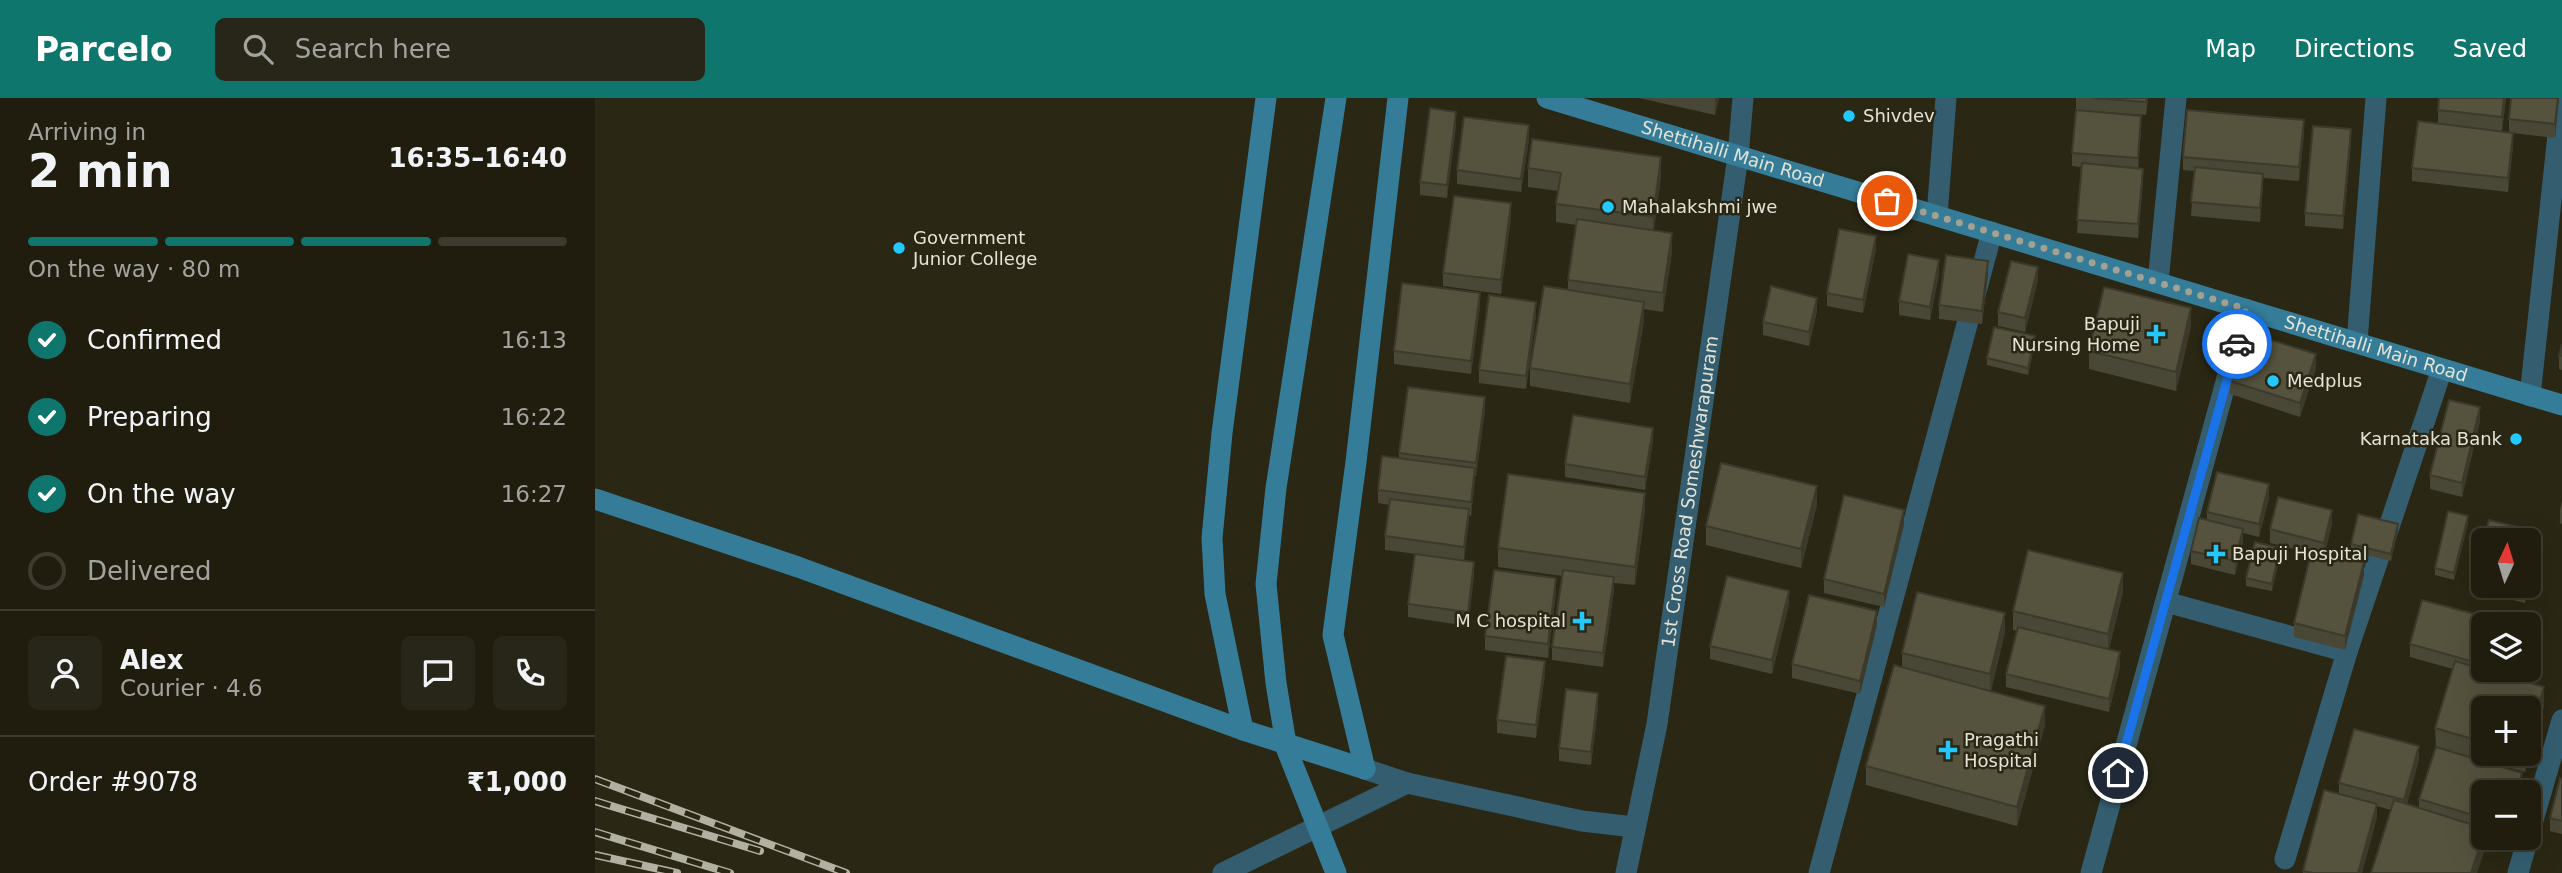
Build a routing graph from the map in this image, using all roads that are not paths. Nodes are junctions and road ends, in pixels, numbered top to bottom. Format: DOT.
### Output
graph roads {
  1 [pos="1266,98"];
  2 [pos="1336,98"];
  3 [pos="1398,98"];
  4 [pos="1547,98"];
  5 [pos="1743,98"];
  6 [pos="1947,98"];
  7 [pos="2176,98"];
  8 [pos="2376,98"];
  9 [pos="2562,98"];
  10 [pos="1738,156"];
  11 [pos="1937,216"];
  12 [pos="1992,232"];
  13 [pos="2158,282"];
  14 [pos="2246,309"];
  15 [pos="2357,342"];
  16 [pos="2442,369"];
  17 [pos="2530,396"];
  18 [pos="2562,405"];
  19 [pos="595,499"];
  20 [pos="2166,602"];
  21 [pos="2347,652"];
  22 [pos="2562,720"];
  23 [pos="1243,730"];
  24 [pos="1365,769"];
  25 [pos="1407,783"];
  26 [pos="2541,792"];
  27 [pos="1634,827"];
  28 [pos="2524,850"];
  29 [pos="2285,859"];
  30 [pos="1223,873"];
  31 [pos="1336,873"];
  32 [pos="1626,873"];
  33 [pos="1819,873"];
  34 [pos="2091,873"];
  35 [pos="2518,873"];
  1 -- 23 [label="street"];
  2 -- 31 [label="street, bridge"];
  3 -- 24 [label="street"];
  4 -- 10 [label="street, Shettihalli Main Road"];
  5 -- 10 [label="street, 1st Cross Road Someshwarapuram"];
  6 -- 11 [label="street"];
  7 -- 13 [label="street"];
  8 -- 15 [label="street"];
  9 -- 17 [label="street"];
  10 -- 11 [label="street, Shettihalli Main Road"];
  10 -- 27 [label="street, 1st Cross Road Someshwarapuram"];
  11 -- 12 [label="street, Shettihalli Main Road"];
  12 -- 13 [label="street, Shettihalli Main Road"];
  12 -- 33 [label="street"];
  13 -- 14 [label="street, Shettihalli Main Road"];
  14 -- 15 [label="street, Shettihalli Main Road"];
  14 -- 20 [label="street"];
  15 -- 16 [label="street, Shettihalli Main Road"];
  16 -- 17 [label="street, Shettihalli Main Road"];
  16 -- 21 [label="street"];
  17 -- 18 [label="street, Shettihalli Main Road"];
  19 -- 23 [label="street"];
  20 -- 21 [label="street"];
  20 -- 34 [label="street"];
  21 -- 29 [label="street"];
  22 -- 26 [label="street"];
  23 -- 24 [label="street"];
  24 -- 25 [label="street"];
  25 -- 27 [label="street"];
  25 -- 30 [label="street"];
  27 -- 32 [label="street, 1st Cross Road Someshwarapuram"];
  28 -- 35 [label="street"];
}
